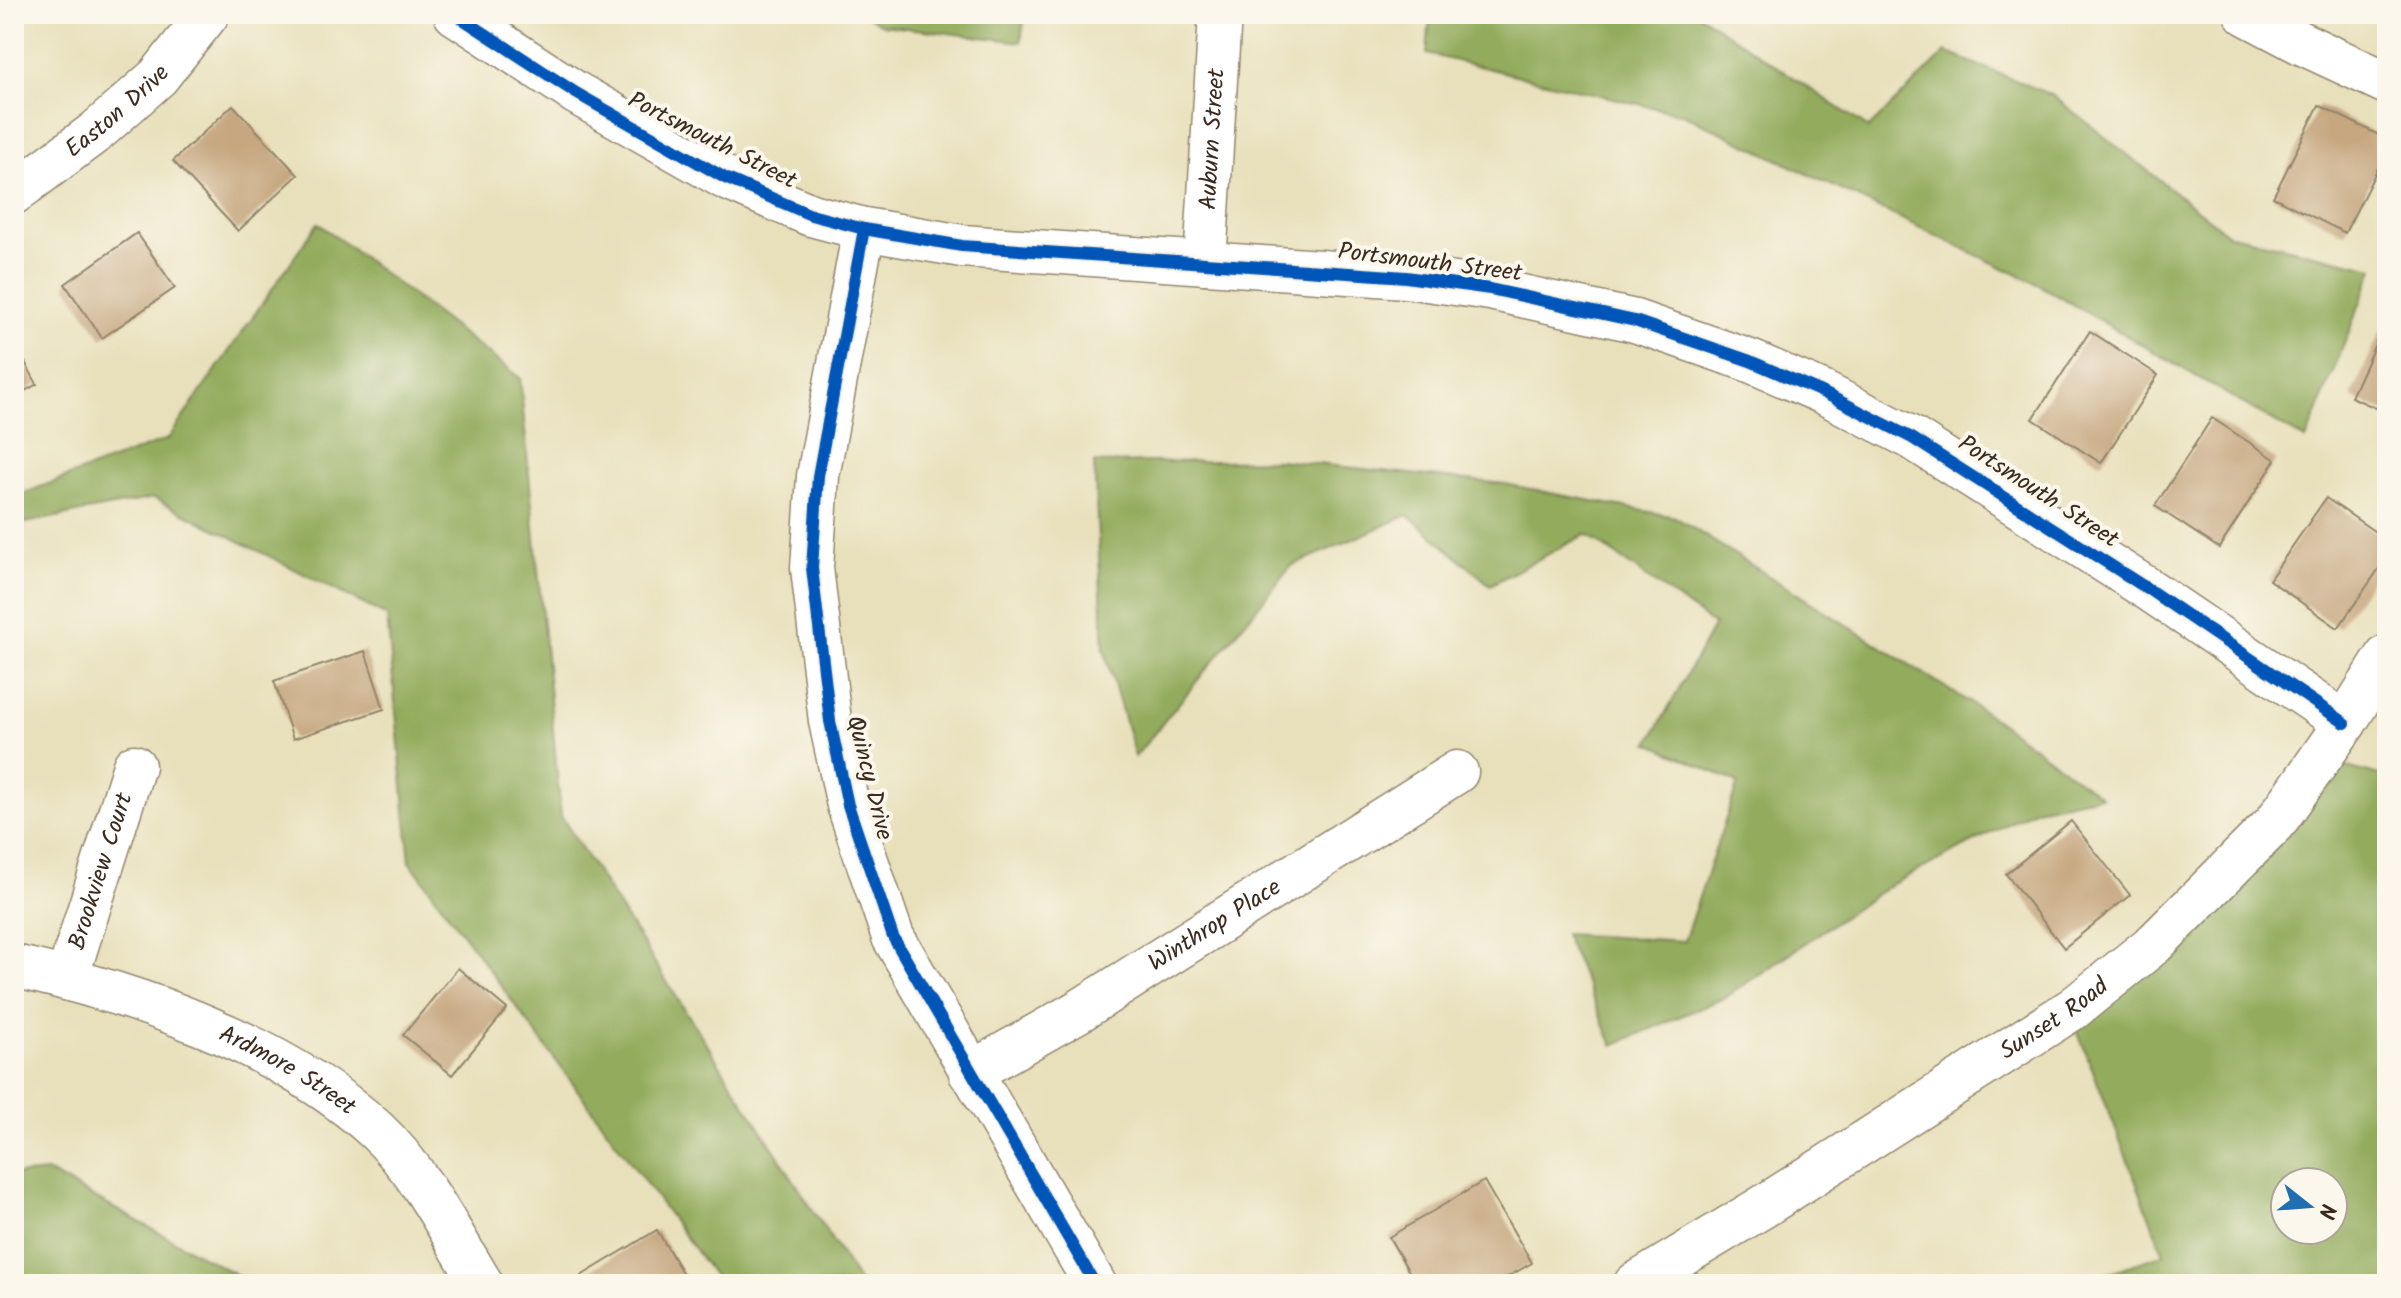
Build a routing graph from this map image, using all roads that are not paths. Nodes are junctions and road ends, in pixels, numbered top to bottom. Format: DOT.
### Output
graph roads {
  1 [pos="208,14"];
  2 [pos="455,14"];
  3 [pos="1220,14"];
  4 [pos="2246,14"];
  5 [pos="2387,83"];
  6 [pos="14,193"];
  7 [pos="864,229"];
  8 [pos="1205,263"];
  9 [pos="2387,656"];
  10 [pos="2345,723"];
  11 [pos="134,766"];
  12 [pos="1457,772"];
  13 [pos="14,966"];
  14 [pos="67,978"];
  15 [pos="970,1073"];
  16 [pos="482,1284"];
  17 [pos="1095,1284"];
  18 [pos="1635,1284"];
  1 -- 6 [label="street, Easton Drive"];
  2 -- 7 [label="street, Portsmouth Street"];
  3 -- 8 [label="street, Auburn Street"];
  4 -- 5 [label="street"];
  7 -- 8 [label="street, Portsmouth Street"];
  7 -- 15 [label="street, Quincy Drive"];
  8 -- 10 [label="street, Portsmouth Street"];
  9 -- 10 [label="street, Sunset Road"];
  10 -- 18 [label="street, Sunset Road"];
  11 -- 14 [label="street, Brookview Court"];
  12 -- 15 [label="street, Winthrop Place"];
  13 -- 14 [label="street, Ardmore Street"];
  14 -- 16 [label="street, Ardmore Street"];
  15 -- 17 [label="street, Quincy Drive"];
}
